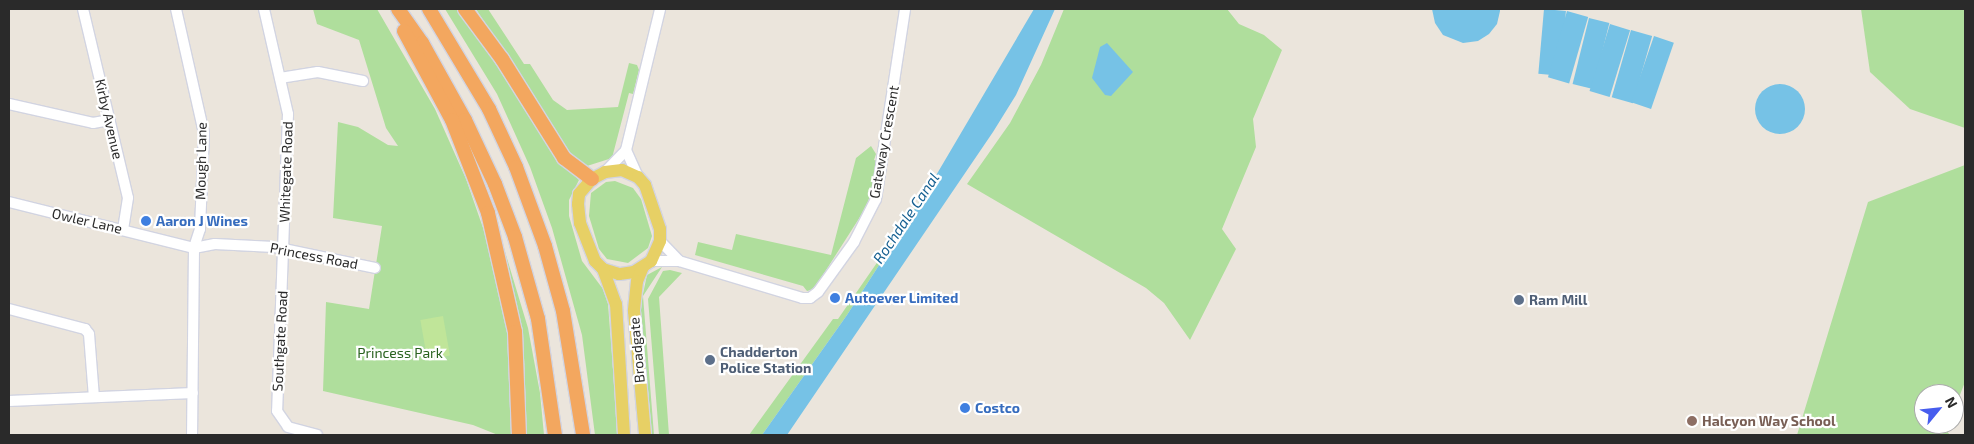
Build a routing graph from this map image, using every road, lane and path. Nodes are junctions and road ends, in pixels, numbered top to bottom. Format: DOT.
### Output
graph roads {
  1 [pos="83,9"];
  2 [pos="176,9"];
  3 [pos="264,9"];
  4 [pos="391,9"];
  5 [pos="398,9"];
  6 [pos="429,9"];
  7 [pos="465,9"];
  8 [pos="660,9"];
  9 [pos="906,9"];
  10 [pos="280,78"];
  11 [pos="363,81"];
  12 [pos="9,104"];
  13 [pos="110,120"];
  14 [pos="626,150"];
  15 [pos="605,172"];
  16 [pos="638,177"];
  17 [pos="592,179"];
  18 [pos="9,202"];
  19 [pos="123,230"];
  20 [pos="660,241"];
  21 [pos="194,248"];
  22 [pos="284,248"];
  23 [pos="679,261"];
  24 [pos="647,264"];
  25 [pos="375,268"];
  26 [pos="603,269"];
  27 [pos="9,309"];
  28 [pos="193,394"];
  29 [pos="94,397"];
  30 [pos="9,401"];
  31 [pos="192,435"];
  32 [pos="317,435"];
  33 [pos="519,435"];
  34 [pos="556,435"];
  35 [pos="583,435"];
  36 [pos="624,435"];
  37 [pos="645,435"];
  1 -- 13 [label="street, Kirby Avenue"];
  2 -- 21 [label="street, Mough Lane"];
  3 -- 10 [label="street, Whitegate Road"];
  4 -- 33 [label="highway"];
  5 -- 34 [label="highway"];
  6 -- 35 [label="highway"];
  7 -- 17 [label="highway"];
  8 -- 14 [label="street"];
  9 -- 23 [label="street, Gateway Crescent"];
  10 -- 11 [label="street"];
  10 -- 22 [label="street, Whitegate Road"];
  12 -- 13 [label="street"];
  13 -- 19 [label="street, Kirby Avenue"];
  14 -- 15 [label="street"];
  14 -- 16 [label="street"];
  15 -- 16 [label="main road"];
  15 -- 17 [label="main road"];
  16 -- 20 [label="main road"];
  17 -- 26 [label="main road, Broadgate"];
  18 -- 19 [label="street, Owler Lane"];
  19 -- 21 [label="street, Owler Lane"];
  20 -- 23 [label="street, Gateway Crescent"];
  20 -- 24 [label="main road, Broadgate"];
  21 -- 22 [label="street, Princess Road"];
  21 -- 28 [label="street, Mough Lane"];
  22 -- 25 [label="street, Princess Road"];
  22 -- 32 [label="street, Southgate Road"];
  23 -- 24 [label="street, Gateway Crescent"];
  24 -- 26 [label="main road"];
  24 -- 37 [label="main road, Broadgate"];
  26 -- 36 [label="main road, Broadgate"];
  27 -- 29 [label="street"];
  28 -- 29 [label="street"];
  28 -- 31 [label="street, Mough Lane"];
  29 -- 30 [label="street"];
}
